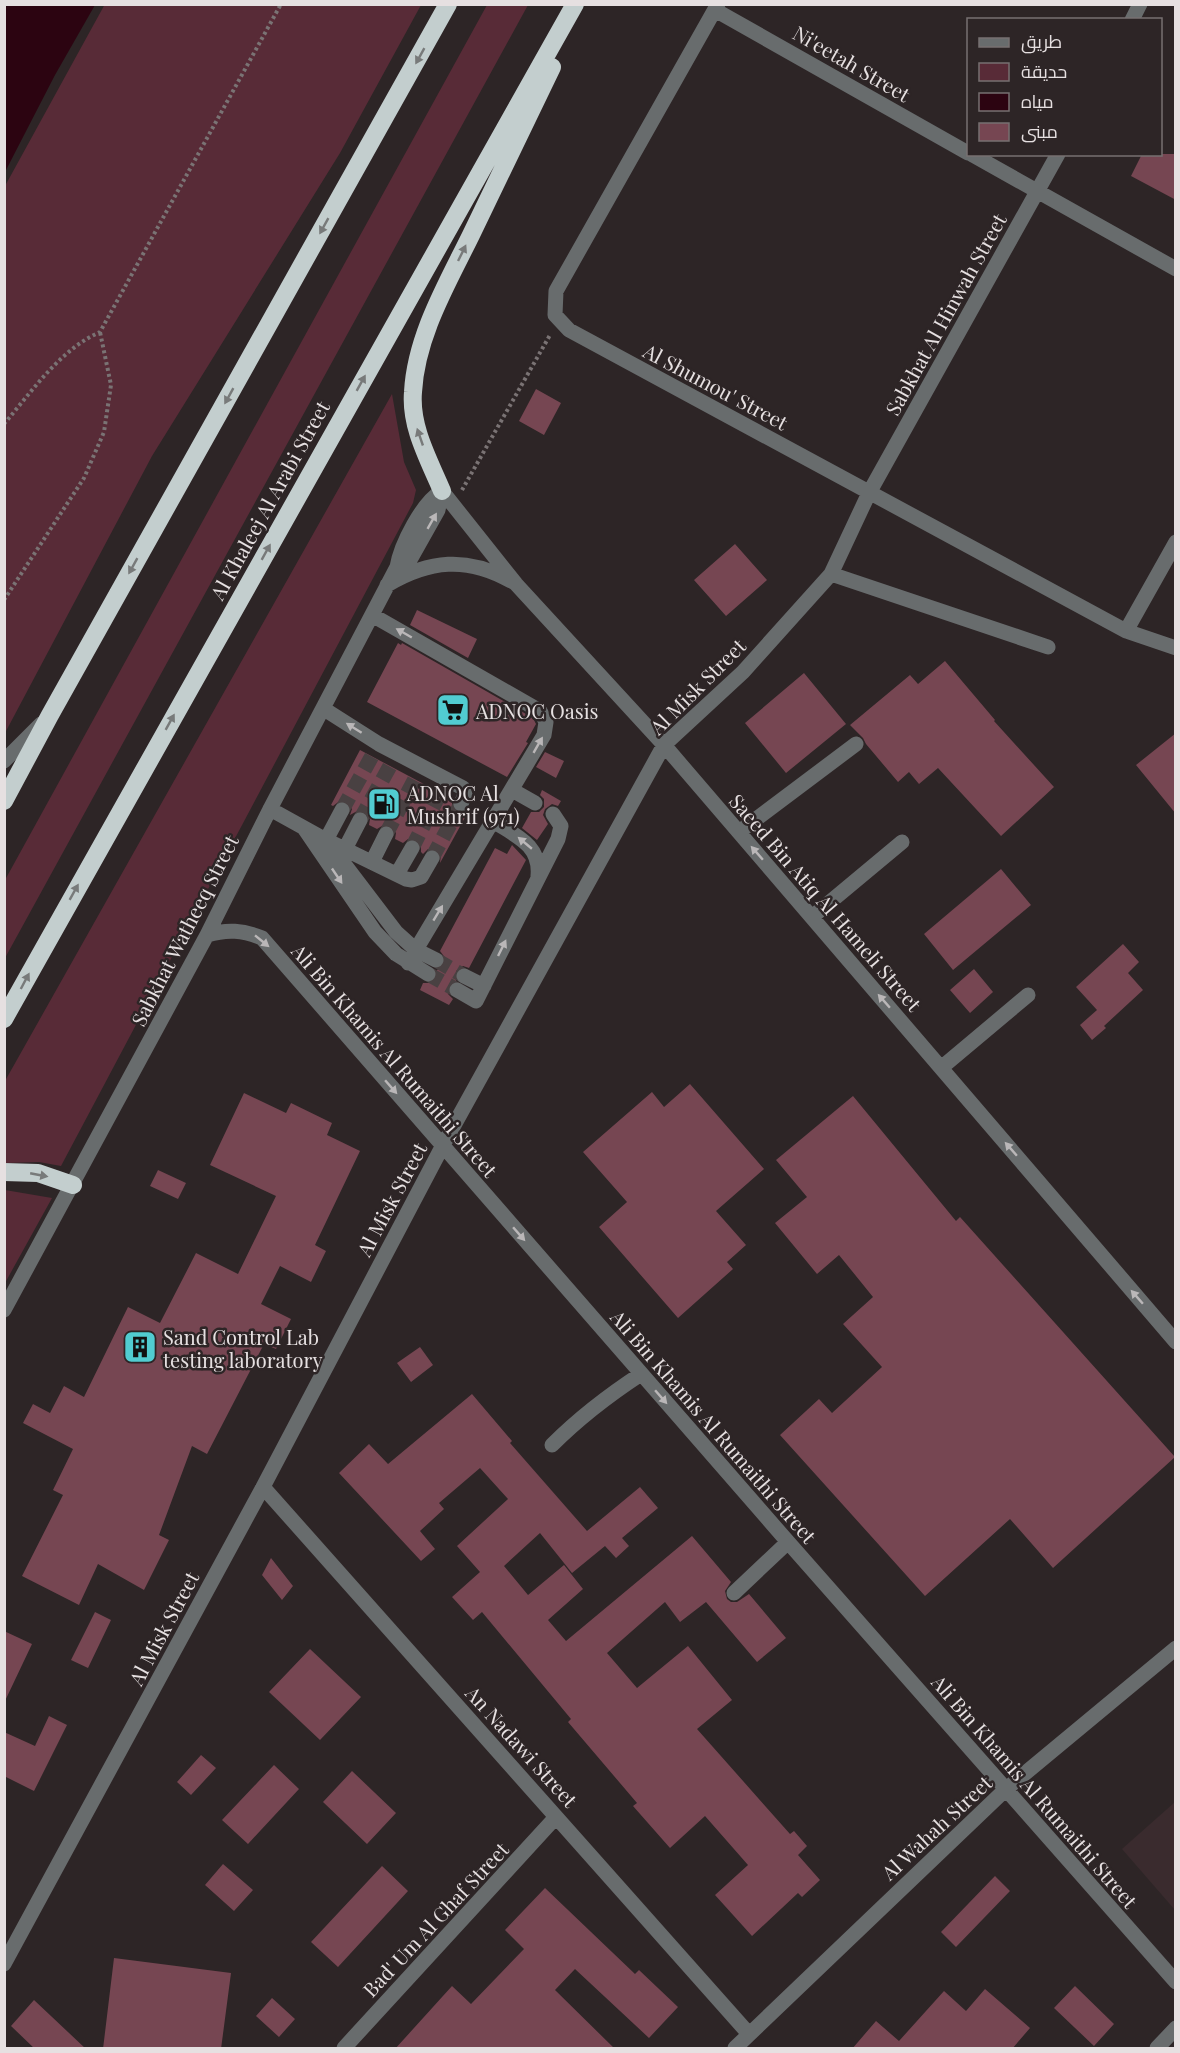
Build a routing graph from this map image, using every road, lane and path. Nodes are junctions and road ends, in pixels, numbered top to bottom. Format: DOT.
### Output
graph roads {
  1 [pos="281,4"];
  2 [pos="448,4"];
  3 [pos="574,4"];
  4 [pos="581,4"];
  5 [pos="1140,4"];
  6 [pos="716,7"];
  7 [pos="1133,18"];
  8 [pos="967,152"];
  9 [pos="974,156"];
  10 [pos="1057,156"];
  11 [pos="1037,192"];
  12 [pos="1176,269"];
  13 [pos="559,319"];
  14 [pos="100,332"];
  15 [pos="4,423"];
  16 [pos="869,493"];
  17 [pos="448,498"];
  18 [pos="1176,542"];
  19 [pos="831,574"];
  20 [pos="516,584"];
  21 [pos="387,585"];
  22 [pos="4,600"];
  23 [pos="372,615"];
  24 [pos="1126,631"];
  25 [pos="1048,647"];
  26 [pos="1176,648"];
  27 [pos="324,709"];
  28 [pos="50,715"];
  29 [pos="856,744"];
  30 [pos="664,745"];
  31 [pos="4,761"];
  32 [pos="512,790"];
  33 [pos="4,801"];
  34 [pos="535,803"];
  35 [pos="461,804"];
  36 [pos="270,809"];
  37 [pos="342,810"];
  38 [pos="553,814"];
  39 [pos="360,820"];
  40 [pos="493,821"];
  41 [pos="304,828"];
  42 [pos="739,832"];
  43 [pos="386,834"];
  44 [pos="326,840"];
  45 [pos="902,842"];
  46 [pos="412,848"];
  47 [pos="345,849"];
  48 [pos="432,858"];
  49 [pos="372,862"];
  50 [pos="397,874"];
  51 [pos="538,876"];
  52 [pos="812,917"];
  53 [pos="207,935"];
  54 [pos="412,957"];
  55 [pos="436,960"];
  56 [pos="428,974"];
  57 [pos="464,976"];
  58 [pos="484,986"];
  59 [pos="457,990"];
  60 [pos="1028,995"];
  61 [pos="4,1019"];
  62 [pos="941,1068"];
  63 [pos="442,1146"];
  64 [pos="4,1172"];
  65 [pos="73,1185"];
  66 [pos="4,1310"];
  67 [pos="1176,1342"];
  68 [pos="641,1374"];
  69 [pos="552,1445"];
  70 [pos="263,1487"];
  71 [pos="788,1542"];
  72 [pos="734,1593"];
  73 [pos="1176,1648"];
  74 [pos="1005,1790"];
  75 [pos="556,1817"];
  76 [pos="4,1964"];
  77 [pos="1176,1982"];
  78 [pos="1176,2028"];
  79 [pos="749,2034"];
  80 [pos="344,2049"];
  81 [pos="735,2049"];
  82 [pos="1157,2049"];
  1 -- 14 [label="path"];
  2 -- 28 [label="highway, one-way"];
  61 -- 3 [label="highway, Al Khaleej Al Arabi Street, one-way"];
  17 -- 4 [label="highway, one-way"];
  5 -- 7 [label="street"];
  6 -- 8 [label="street, Ni'eetah Street"];
  6 -- 13 [label="street"];
  9 -- 11 [label="street, Ni'eetah Street"];
  10 -- 11 [label="street, Sabkhat Al Hinwah Street"];
  11 -- 12 [label="street, Ni'eetah Street"];
  11 -- 16 [label="street, Sabkhat Al Hinwah Street"];
  13 -- 16 [label="street, Al Shumou' Street"];
  13 -- 17 [label="path"];
  14 -- 15 [label="path"];
  14 -- 22 [label="path"];
  16 -- 19 [label="street, Al Misk Street"];
  16 -- 24 [label="street, Al Shumou' Street"];
  17 -- 20 [label="street, Saeed Bin Atiq Al Hameli Street"];
  17 -- 21 [label="street, Sabkhat Watheeq Street"];
  18 -- 24 [label="street"];
  19 -- 25 [label="street"];
  19 -- 30 [label="street, Al Misk Street"];
  20 -- 21 [label="street"];
  20 -- 30 [label="street, Saeed Bin Atiq Al Hameli Street"];
  21 -- 23 [label="street, Sabkhat Watheeq Street"];
  23 -- 27 [label="street, Sabkhat Watheeq Street"];
  32 -- 23 [label="street, one-way"];
  24 -- 26 [label="street, Al Shumou' Street"];
  35 -- 27 [label="street, one-way"];
  27 -- 36 [label="street, Sabkhat Watheeq Street"];
  28 -- 31 [label="street"];
  28 -- 33 [label="highway"];
  29 -- 42 [label="street"];
  30 -- 42 [label="street, Saeed Bin Atiq Al Hameli Street"];
  30 -- 63 [label="street, Al Misk Street"];
  32 -- 34 [label="street"];
  32 -- 40 [label="street"];
  36 -- 41 [label="street"];
  36 -- 53 [label="street, Sabkhat Watheeq Street"];
  37 -- 44 [label="street"];
  38 -- 51 [label="street"];
  39 -- 47 [label="street"];
  51 -- 40 [label="street, one-way"];
  54 -- 40 [label="street, one-way"];
  41 -- 44 [label="street"];
  41 -- 54 [label="street, one-way"];
  52 -- 42 [label="street, Saeed Bin Atiq Al Hameli Street, one-way"];
  43 -- 49 [label="street"];
  44 -- 47 [label="street"];
  44 -- 54 [label="street"];
  45 -- 52 [label="street"];
  46 -- 50 [label="street"];
  47 -- 49 [label="street"];
  48 -- 50 [label="street"];
  49 -- 50 [label="street"];
  58 -- 51 [label="street, one-way"];
  62 -- 52 [label="street, Saeed Bin Atiq Al Hameli Street, one-way"];
  53 -- 63 [label="street, Ali Bin Khamis Al Rumaithi Street, one-way"];
  53 -- 65 [label="street, Sabkhat Watheeq Street"];
  54 -- 55 [label="street"];
  54 -- 56 [label="street"];
  57 -- 58 [label="street"];
  58 -- 59 [label="street"];
  60 -- 62 [label="street"];
  67 -- 62 [label="street, Saeed Bin Atiq Al Hameli Street, one-way"];
  63 -- 68 [label="street, Ali Bin Khamis Al Rumaithi Street, one-way"];
  63 -- 70 [label="street, Al Misk Street"];
  64 -- 65 [label="highway, one-way"];
  65 -- 66 [label="street, Sabkhat Watheeq Street"];
  68 -- 69 [label="street"];
  68 -- 71 [label="street, Ali Bin Khamis Al Rumaithi Street, one-way"];
  70 -- 75 [label="street, An Nadawi Street"];
  70 -- 76 [label="street, Al Misk Street"];
  71 -- 72 [label="street"];
  71 -- 74 [label="street, Ali Bin Khamis Al Rumaithi Street"];
  73 -- 74 [label="street, Al Wahah Street"];
  74 -- 77 [label="street, Ali Bin Khamis Al Rumaithi Street"];
  74 -- 79 [label="street, Al Wahah Street"];
  75 -- 79 [label="street, An Nadawi Street"];
  75 -- 80 [label="street, Bad' Um Al Ghaf Street"];
  78 -- 82 [label="street"];
  79 -- 81 [label="street, Al Wahah Street"];
}
